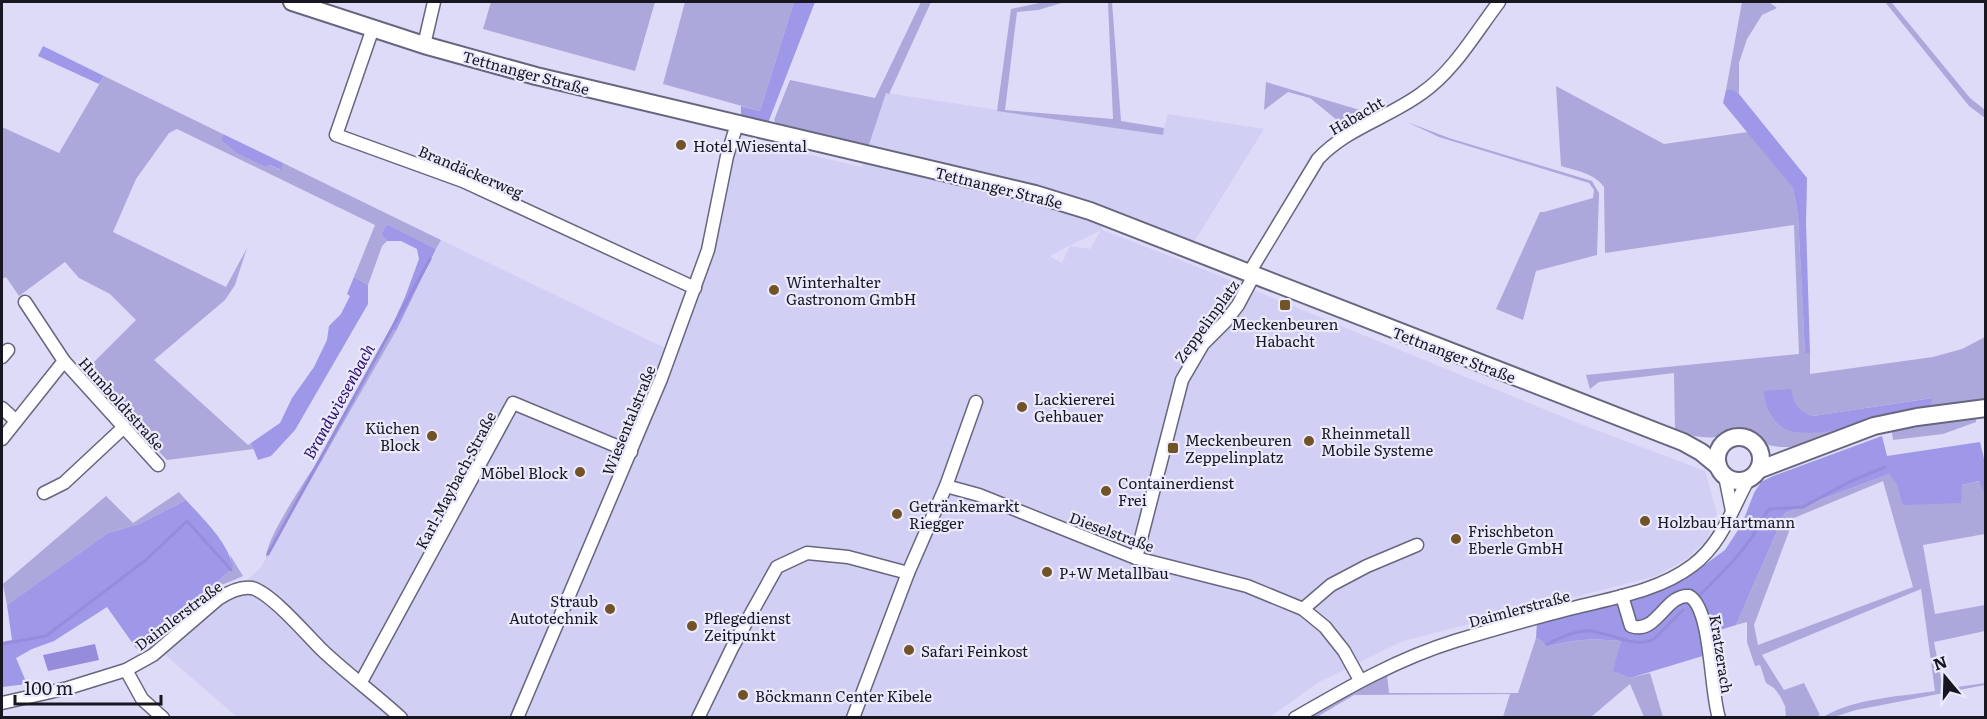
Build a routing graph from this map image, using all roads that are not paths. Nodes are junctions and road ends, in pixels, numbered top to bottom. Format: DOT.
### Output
graph roads {
  1 [pos="292,2"];
  2 [pos="434,2"];
  3 [pos="1498,2"];
  4 [pos="373,28"];
  5 [pos="424,45"];
  6 [pos="737,124"];
  7 [pos="1252,274"];
  8 [pos="695,288"];
  9 [pos="25,302"];
  10 [pos="64,361"];
  11 [pos="976,402"];
  12 [pos="2,408"];
  13 [pos="1986,408"];
  14 [pos="16,421"];
  15 [pos="124,428"];
  16 [pos="2,439"];
  17 [pos="1683,442"];
  18 [pos="1722,444"];
  19 [pos="1758,448"];
  20 [pos="631,452"];
  21 [pos="1800,453"];
  22 [pos="158,465"];
  23 [pos="1721,471"];
  24 [pos="1753,474"];
  25 [pos="946,486"];
  26 [pos="44,494"];
  27 [pos="1732,511"];
  28 [pos="1417,545"];
  29 [pos="1136,558"];
  30 [pos="908,573"];
  31 [pos="1622,596"];
  32 [pos="1303,609"];
  33 [pos="126,670"];
  34 [pos="1360,680"];
  35 [pos="361,682"];
  36 [pos="2,703"];
  37 [pos="163,717"];
  38 [pos="401,717"];
  39 [pos="517,717"];
  40 [pos="698,717"];
  41 [pos="853,717"];
  42 [pos="1295,717"];
  43 [pos="1719,717"];
  1 -- 4 [label="main road, Tettnanger Straße"];
  2 -- 5 [label="street"];
  3 -- 7 [label="street, Habacht"];
  4 -- 5 [label="main road, Tettnanger Straße"];
  4 -- 8 [label="street, Brandäckerweg"];
  5 -- 6 [label="main road, Tettnanger Straße"];
  6 -- 7 [label="main road, Tettnanger Straße"];
  6 -- 8 [label="street, Wiesentalstraße"];
  7 -- 17 [label="main road, Tettnanger Straße"];
  7 -- 29 [label="street, Zeppelinplatz"];
  8 -- 20 [label="street, Wiesentalstraße"];
  9 -- 10 [label="street, Humboldtstraße"];
  10 -- 14 [label="street, Humboldtstraße"];
  10 -- 15 [label="street, Humboldtstraße"];
  11 -- 25 [label="street"];
  12 -- 14 [label="street"];
  13 -- 21 [label="main road"];
  14 -- 16 [label="street, Humboldtstraße"];
  15 -- 22 [label="street, Humboldtstraße"];
  15 -- 26 [label="street"];
  17 -- 18 [label="main road, Tettnanger Straße"];
  17 -- 23 [label="main road, Tettnanger Straße"];
  18 -- 19 [label="main road"];
  18 -- 23 [label="main road"];
  19 -- 21 [label="main road"];
  19 -- 24 [label="main road"];
  20 -- 35 [label="street, Karl-Maybach-Straße"];
  20 -- 39 [label="street, Wiesentalstraße"];
  21 -- 24 [label="main road"];
  23 -- 24 [label="main road"];
  23 -- 27 [label="street"];
  24 -- 27 [label="street, Daimlerstraße"];
  25 -- 29 [label="street, Dieselstraße"];
  25 -- 30 [label="street"];
  27 -- 31 [label="street, Daimlerstraße"];
  28 -- 32 [label="street"];
  29 -- 32 [label="street, Dieselstraße"];
  30 -- 40 [label="street"];
  30 -- 41 [label="street"];
  31 -- 34 [label="street, Daimlerstraße"];
  31 -- 43 [label="street, Kratzerach"];
  32 -- 34 [label="street, Dieselstraße"];
  33 -- 35 [label="street, Daimlerstraße"];
  33 -- 36 [label="street, Daimlerstraße"];
  33 -- 37 [label="street"];
  34 -- 42 [label="street, Daimlerstraße"];
  35 -- 38 [label="street, Daimlerstraße"];
}
